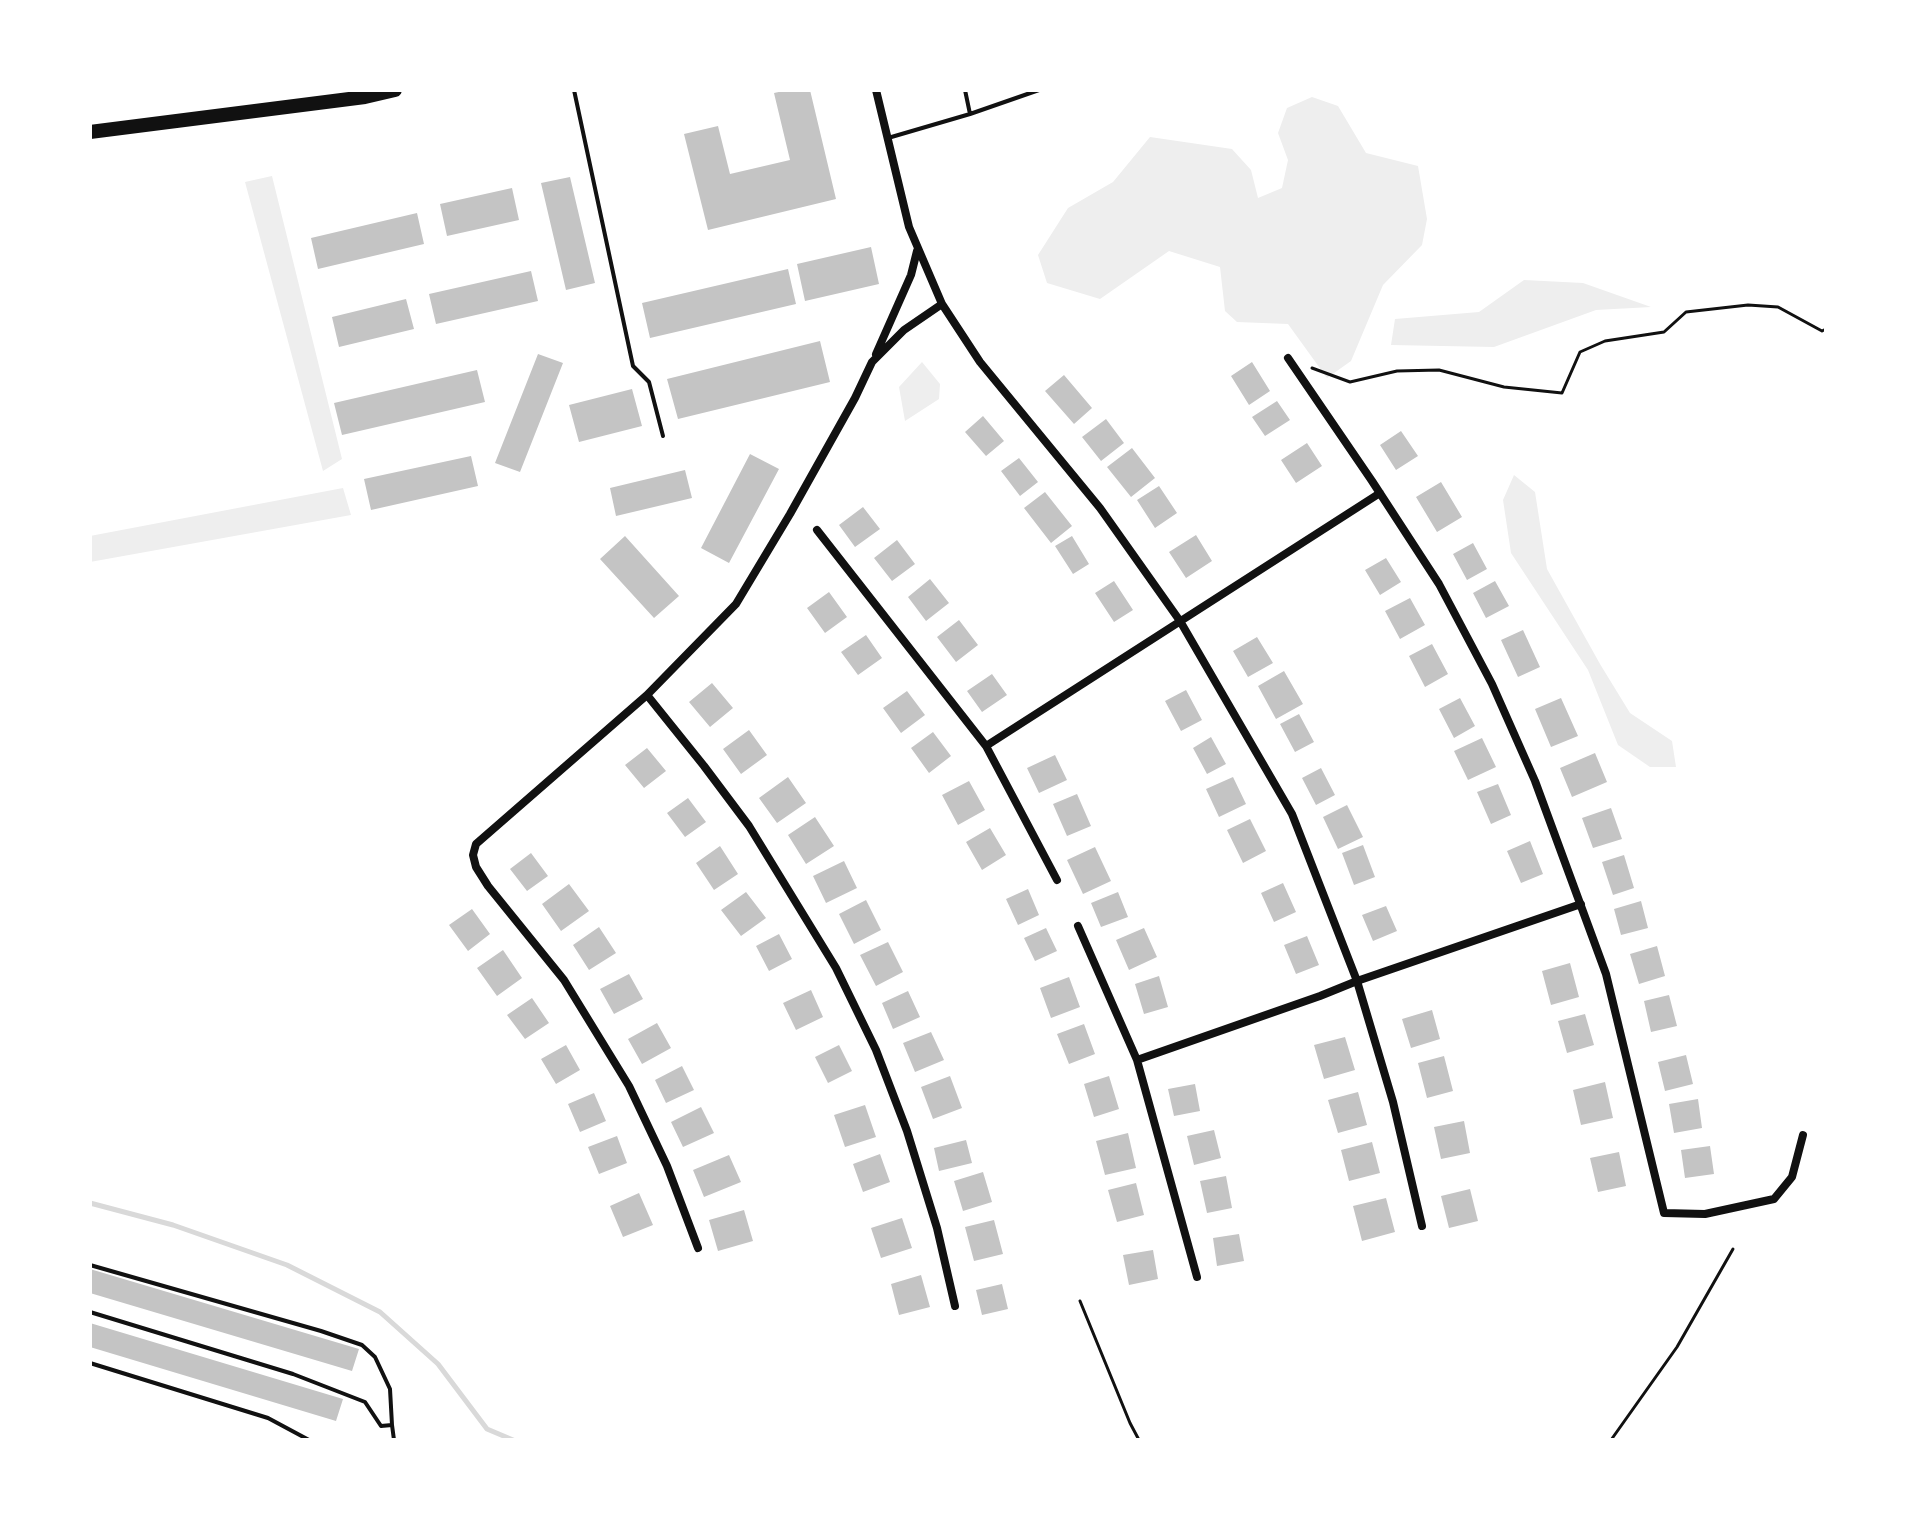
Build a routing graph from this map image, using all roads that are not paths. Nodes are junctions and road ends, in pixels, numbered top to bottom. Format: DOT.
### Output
graph roads {
  1 [pos="395,90"];
  2 [pos="574,90"];
  3 [pos="876,90"];
  4 [pos="965,90"];
  5 [pos="1039,90"];
  6 [pos="970,114"];
  7 [pos="90,132"];
  8 [pos="888,138"];
  9 [pos="917,251"];
  10 [pos="942,304"];
  11 [pos="1288,358"];
  12 [pos="872,362"];
  13 [pos="663,436"];
  14 [pos="1380,493"];
  15 [pos="817,530"];
  16 [pos="1180,621"];
  17 [pos="647,695"];
  18 [pos="986,746"];
  19 [pos="1057,880"];
  20 [pos="1581,904"];
  21 [pos="1078,926"];
  22 [pos="1357,981"];
  23 [pos="1137,1060"];
  24 [pos="1803,1135"];
  25 [pos="1422,1226"];
  26 [pos="698,1248"];
  27 [pos="90,1265"];
  28 [pos="1197,1277"];
  29 [pos="955,1306"];
  30 [pos="90,1312"];
  31 [pos="90,1363"];
  32 [pos="392,1425"];
  33 [pos="309,1440"];
  34 [pos="394,1440"];
  1 -- 7 [label="main road"];
  2 -- 13 [label="lane"];
  3 -- 8 [label="street"];
  4 -- 6 [label="lane"];
  5 -- 6 [label="lane"];
  6 -- 8 [label="lane"];
  8 -- 9 [label="street"];
  9 -- 10 [label="street"];
  9 -- 12 [label="street"];
  10 -- 12 [label="street"];
  10 -- 16 [label="street"];
  11 -- 14 [label="street"];
  12 -- 17 [label="street"];
  14 -- 16 [label="street"];
  14 -- 20 [label="street"];
  15 -- 18 [label="street"];
  16 -- 18 [label="street"];
  16 -- 22 [label="street"];
  17 -- 26 [label="street"];
  17 -- 29 [label="street"];
  18 -- 19 [label="street"];
  20 -- 22 [label="street"];
  20 -- 24 [label="street"];
  21 -- 23 [label="street"];
  22 -- 23 [label="street"];
  22 -- 25 [label="street"];
  23 -- 28 [label="street"];
  27 -- 32 [label="lane"];
  30 -- 32 [label="lane"];
  31 -- 33 [label="lane"];
  32 -- 34 [label="lane"];
}
